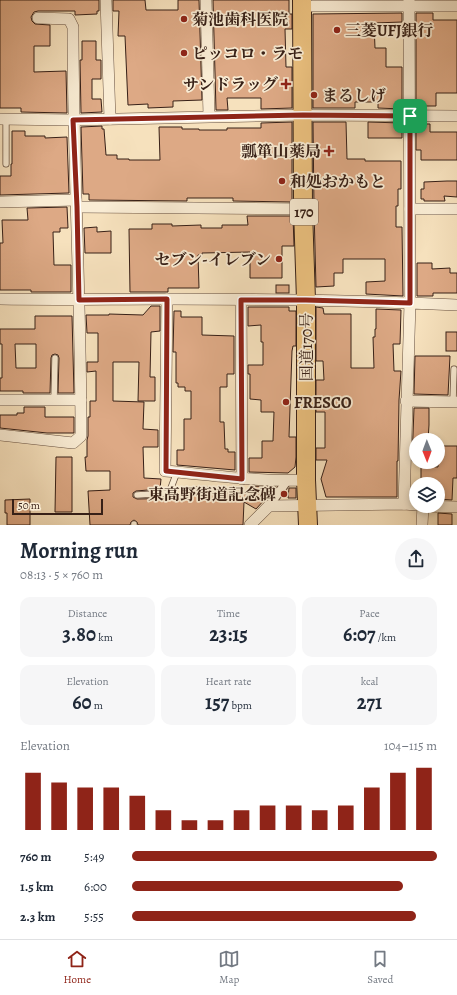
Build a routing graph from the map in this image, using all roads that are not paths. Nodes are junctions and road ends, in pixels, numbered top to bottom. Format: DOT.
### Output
graph roads {
  1 [pos="106,0"];
  2 [pos="206,0"];
  3 [pos="302,3"];
  4 [pos="409,3"];
  5 [pos="457,6"];
  6 [pos="38,18"];
  7 [pos="303,115"];
  8 [pos="209,116"];
  9 [pos="410,116"];
  10 [pos="457,116"];
  11 [pos="110,119"];
  12 [pos="73,120"];
  13 [pos="4,122"];
  14 [pos="6,164"];
  15 [pos="0,202"];
  16 [pos="77,203"];
  17 [pos="304,209"];
  18 [pos="410,209"];
  19 [pos="457,209"];
  20 [pos="0,299"];
  21 [pos="167,299"];
  22 [pos="79,300"];
  23 [pos="241,300"];
  24 [pos="306,300"];
  25 [pos="410,303"];
  26 [pos="457,305"];
  27 [pos="55,358"];
  28 [pos="454,370"];
  29 [pos="0,400"];
  30 [pos="54,400"];
  31 [pos="81,400"];
  32 [pos="406,401"];
  33 [pos="455,402"];
  34 [pos="0,435"];
  35 [pos="177,472"];
  36 [pos="242,479"];
  37 [pos="306,480"];
  38 [pos="287,481"];
  39 [pos="137,495"];
  40 [pos="404,504"];
  41 [pos="409,504"];
  42 [pos="308,505"];
  43 [pos="269,506"];
  44 [pos="445,507"];
  45 [pos="457,507"];
  46 [pos="423,513"];
  47 [pos="250,525"];
  48 [pos="308,525"];
  49 [pos="422,525"];
  1 -- 11 [label="street"];
  2 -- 8 [label="street"];
  3 -- 4 [label="street"];
  3 -- 7 [label="highway, 国道170号 / 170"];
  4 -- 5 [label="street"];
  4 -- 9 [label="street"];
  6 -- 12 [label="street"];
  7 -- 8 [label="street"];
  7 -- 9 [label="street"];
  7 -- 17 [label="highway, 国道170号 / 170"];
  8 -- 11 [label="street"];
  9 -- 10 [label="street"];
  9 -- 18 [label="street"];
  11 -- 12 [label="street"];
  12 -- 13 [label="street"];
  12 -- 16 [label="street"];
  13 -- 14 [label="lane"];
  15 -- 16 [label="street"];
  16 -- 17 [label="street"];
  16 -- 22 [label="street"];
  17 -- 24 [label="highway, 国道170号 / 170"];
  18 -- 19 [label="street"];
  18 -- 25 [label="street"];
  20 -- 22 [label="street"];
  21 -- 22 [label="street"];
  21 -- 23 [label="street"];
  21 -- 35 [label="street"];
  22 -- 31 [label="street"];
  23 -- 24 [label="street"];
  23 -- 36 [label="street"];
  24 -- 25 [label="street"];
  24 -- 37 [label="highway, 国道170号 / 170"];
  25 -- 26 [label="street"];
  25 -- 32 [label="street"];
  27 -- 30 [label="lane"];
  28 -- 33 [label="lane"];
  29 -- 30 [label="street"];
  30 -- 31 [label="street"];
  31 -- 34 [label="street"];
  32 -- 33 [label="street"];
  32 -- 40 [label="street"];
  35 -- 36 [label="street"];
  35 -- 39 [label="lane"];
  36 -- 38 [label="street"];
  37 -- 38 [label="street"];
  37 -- 42 [label="highway, 国道170号 / 170"];
  38 -- 43 [label="street"];
  40 -- 41 [label="street"];
  40 -- 42 [label="street"];
  42 -- 43 [label="street"];
  42 -- 48 [label="highway, 国道170号 / 170"];
  43 -- 47 [label="street"];
  44 -- 45 [label="street"];
  46 -- 49 [label="street"];
}
